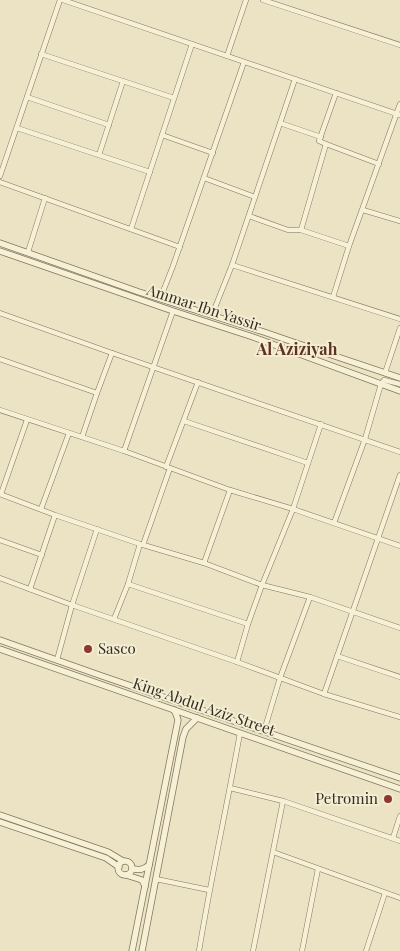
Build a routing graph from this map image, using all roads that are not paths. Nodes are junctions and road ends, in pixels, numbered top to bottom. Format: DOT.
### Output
graph roads {
  1 [pos="61,0"];
  2 [pos="246,0"];
  3 [pos="263,0"];
  4 [pos="192,44"];
  5 [pos="400,46"];
  6 [pos="42,54"];
  7 [pos="227,56"];
  8 [pos="244,62"];
  9 [pos="295,79"];
  10 [pos="123,81"];
  11 [pos="336,93"];
  12 [pos="27,97"];
  13 [pos="174,98"];
  14 [pos="400,104"];
  15 [pos="398,114"];
  16 [pos="280,123"];
  17 [pos="109,125"];
  18 [pos="16,128"];
  19 [pos="162,135"];
  20 [pos="321,137"];
  21 [pos="326,144"];
  22 [pos="212,153"];
  23 [pos="99,155"];
  24 [pos="379,164"];
  25 [pos="150,172"];
  26 [pos="0,176"];
  27 [pos="204,178"];
  28 [pos="0,182"];
  29 [pos="255,197"];
  30 [pos="46,198"];
  31 [pos="363,210"];
  32 [pos="249,216"];
  33 [pos="400,221"];
  34 [pos="131,229"];
  35 [pos="301,230"];
  36 [pos="0,243"];
  37 [pos="349,246"];
  38 [pos="180,247"];
  39 [pos="0,252"];
  40 [pos="28,252"];
  41 [pos="232,265"];
  42 [pos="333,297"];
  43 [pos="160,299"];
  44 [pos="173,311"];
  45 [pos="0,313"];
  46 [pos="212,315"];
  47 [pos="400,319"];
  48 [pos="400,328"];
  49 [pos="112,353"];
  50 [pos="0,359"];
  51 [pos="153,367"];
  52 [pos="385,373"];
  53 [pos="400,378"];
  54 [pos="198,382"];
  55 [pos="381,384"];
  56 [pos="400,384"];
  57 [pos="400,391"];
  58 [pos="96,393"];
  59 [pos="0,410"];
  60 [pos="27,420"];
  61 [pos="184,421"];
  62 [pos="322,424"];
  63 [pos="69,433"];
  64 [pos="82,437"];
  65 [pos="365,439"];
  66 [pos="124,451"];
  67 [pos="400,452"];
  68 [pos="308,463"];
  69 [pos="168,467"];
  70 [pos="400,475"];
  71 [pos="230,490"];
  72 [pos="0,494"];
  73 [pos="393,495"];
  74 [pos="400,497"];
  75 [pos="41,509"];
  76 [pos="293,509"];
  77 [pos="55,514"];
  78 [pos="334,523"];
  79 [pos="98,529"];
  80 [pos="378,538"];
  81 [pos="0,540"];
  82 [pos="141,544"];
  83 [pos="400,546"];
  84 [pos="42,555"];
  85 [pos="204,563"];
  86 [pos="0,578"];
  87 [pos="128,584"];
  88 [pos="262,585"];
  89 [pos="30,588"];
  90 [pos="310,597"];
  91 [pos="72,605"];
  92 [pos="353,611"];
  93 [pos="114,619"];
  94 [pos="248,624"];
  95 [pos="400,628"];
  96 [pos="0,640"];
  97 [pos="0,649"];
  98 [pos="337,656"];
  99 [pos="57,660"];
  100 [pos="237,662"];
  101 [pos="400,677"];
  102 [pos="280,678"];
  103 [pos="324,694"];
  104 [pos="174,710"];
  105 [pos="400,717"];
  106 [pos="197,718"];
  107 [pos="176,726"];
  108 [pos="186,729"];
  109 [pos="264,731"];
  110 [pos="240,734"];
  111 [pos="400,778"];
  112 [pos="230,788"];
  113 [pos="400,790"];
  114 [pos="283,801"];
  115 [pos="0,815"];
  116 [pos="400,816"];
  117 [pos="0,822"];
  118 [pos="392,838"];
  119 [pos="400,840"];
  120 [pos="273,852"];
  121 [pos="124,861"];
  122 [pos="149,865"];
  123 [pos="118,868"];
  124 [pos="132,868"];
  125 [pos="318,869"];
  126 [pos="126,875"];
  127 [pos="156,879"];
  128 [pos="145,887"];
  129 [pos="209,890"];
  130 [pos="385,892"];
  131 [pos="400,898"];
  132 [pos="132,951"];
  133 [pos="142,951"];
  134 [pos="199,951"];
  135 [pos="253,951"];
  136 [pos="302,951"];
  137 [pos="366,951"];
  1 -- 4 [label="street"];
  1 -- 6 [label="street"];
  2 -- 7 [label="street"];
  3 -- 5 [label="street"];
  4 -- 7 [label="street"];
  4 -- 13 [label="street"];
  6 -- 10 [label="street"];
  6 -- 12 [label="street"];
  7 -- 8 [label="street"];
  8 -- 9 [label="street"];
  8 -- 22 [label="street"];
  9 -- 11 [label="street"];
  9 -- 16 [label="street"];
  10 -- 13 [label="street"];
  10 -- 17 [label="street"];
  11 -- 15 [label="street"];
  11 -- 20 [label="street"];
  12 -- 17 [label="street"];
  12 -- 18 [label="street"];
  13 -- 19 [label="street"];
  14 -- 15 [label="street"];
  15 -- 24 [label="street"];
  16 -- 20 [label="street"];
  16 -- 29 [label="street"];
  17 -- 23 [label="street"];
  18 -- 23 [label="street"];
  18 -- 26 [label="street"];
  19 -- 22 [label="street"];
  19 -- 25 [label="street"];
  20 -- 21 [label="street"];
  21 -- 24 [label="street"];
  21 -- 35 [label="street"];
  22 -- 27 [label="street"];
  23 -- 25 [label="street"];
  24 -- 31 [label="street"];
  25 -- 34 [label="street"];
  27 -- 29 [label="street"];
  27 -- 38 [label="street"];
  28 -- 30 [label="street"];
  29 -- 32 [label="street"];
  30 -- 34 [label="street"];
  30 -- 40 [label="street"];
  31 -- 33 [label="street"];
  31 -- 37 [label="street"];
  32 -- 35 [label="street"];
  32 -- 41 [label="street"];
  34 -- 38 [label="street"];
  35 -- 37 [label="street"];
  36 -- 40 [label="street, Ammar Ibn Yassir"];
  37 -- 42 [label="street"];
  38 -- 43 [label="street"];
  39 -- 44 [label="street, Ammar Ibn Yassir"];
  40 -- 43 [label="street, Ammar Ibn Yassir"];
  41 -- 42 [label="street"];
  41 -- 46 [label="street"];
  42 -- 47 [label="street"];
  43 -- 46 [label="street, Ammar Ibn Yassir"];
  44 -- 51 [label="street"];
  44 -- 55 [label="street, Ammar Ibn Yassir"];
  45 -- 49 [label="street"];
  46 -- 52 [label="street, Ammar Ibn Yassir"];
  48 -- 52 [label="street"];
  49 -- 51 [label="street"];
  49 -- 58 [label="street"];
  50 -- 58 [label="street"];
  51 -- 54 [label="street"];
  51 -- 66 [label="street"];
  52 -- 53 [label="street, Ammar Ibn Yassir"];
  54 -- 61 [label="street"];
  54 -- 62 [label="street"];
  55 -- 56 [label="street"];
  55 -- 57 [label="street, Ammar Ibn Yassir"];
  55 -- 65 [label="street"];
  58 -- 64 [label="street"];
  59 -- 60 [label="street"];
  60 -- 63 [label="street"];
  60 -- 72 [label="street"];
  61 -- 68 [label="street"];
  61 -- 69 [label="street"];
  62 -- 65 [label="street"];
  62 -- 68 [label="street"];
  63 -- 64 [label="street"];
  63 -- 75 [label="street"];
  64 -- 66 [label="street"];
  65 -- 67 [label="street"];
  65 -- 78 [label="street"];
  66 -- 69 [label="street"];
  68 -- 76 [label="street"];
  69 -- 71 [label="street"];
  69 -- 82 [label="street"];
  70 -- 73 [label="street"];
  71 -- 76 [label="street"];
  71 -- 85 [label="street"];
  72 -- 75 [label="street"];
  73 -- 74 [label="street"];
  73 -- 80 [label="street"];
  75 -- 77 [label="street"];
  76 -- 78 [label="street"];
  76 -- 88 [label="street"];
  77 -- 79 [label="street"];
  77 -- 84 [label="street"];
  78 -- 80 [label="street"];
  79 -- 82 [label="street"];
  79 -- 91 [label="street"];
  80 -- 83 [label="street"];
  80 -- 92 [label="street"];
  81 -- 84 [label="street"];
  82 -- 85 [label="street"];
  82 -- 87 [label="street"];
  84 -- 89 [label="street"];
  85 -- 88 [label="street"];
  86 -- 89 [label="street"];
  87 -- 93 [label="street"];
  87 -- 94 [label="street"];
  88 -- 90 [label="street"];
  88 -- 94 [label="street"];
  89 -- 91 [label="street"];
  90 -- 92 [label="street"];
  90 -- 102 [label="street"];
  91 -- 93 [label="street"];
  91 -- 99 [label="street"];
  92 -- 95 [label="street"];
  92 -- 98 [label="street"];
  93 -- 100 [label="street"];
  94 -- 100 [label="street"];
  96 -- 99 [label="street, King Abdul Aziz Street"];
  97 -- 104 [label="street, King Abdul Aziz Street"];
  98 -- 101 [label="street"];
  98 -- 103 [label="street"];
  99 -- 109 [label="street, King Abdul Aziz Street"];
  100 -- 102 [label="street"];
  102 -- 103 [label="street"];
  102 -- 109 [label="street"];
  103 -- 105 [label="street"];
  104 -- 106 [label="street, King Abdul Aziz Street"];
  104 -- 107 [label="street"];
  106 -- 108 [label="street"];
  106 -- 110 [label="street, King Abdul Aziz Street"];
  107 -- 108 [label="street"];
  107 -- 122 [label="street"];
  108 -- 127 [label="street"];
  109 -- 111 [label="street, King Abdul Aziz Street"];
  110 -- 112 [label="street"];
  110 -- 113 [label="street, King Abdul Aziz Street"];
  112 -- 114 [label="street"];
  112 -- 129 [label="street"];
  114 -- 118 [label="street"];
  114 -- 120 [label="street"];
  115 -- 121 [label="street"];
  116 -- 118 [label="street"];
  117 -- 123 [label="street"];
  118 -- 119 [label="street"];
  120 -- 125 [label="street"];
  120 -- 135 [label="street"];
  121 -- 123 [label="street"];
  121 -- 124 [label="street"];
  122 -- 124 [label="street"];
  122 -- 128 [label="street"];
  123 -- 126 [label="street"];
  124 -- 126 [label="street"];
  125 -- 130 [label="street"];
  125 -- 136 [label="street"];
  126 -- 128 [label="street"];
  127 -- 129 [label="street"];
  127 -- 133 [label="street"];
  128 -- 132 [label="street"];
  129 -- 134 [label="street"];
  130 -- 131 [label="street"];
  130 -- 137 [label="street"];
}
